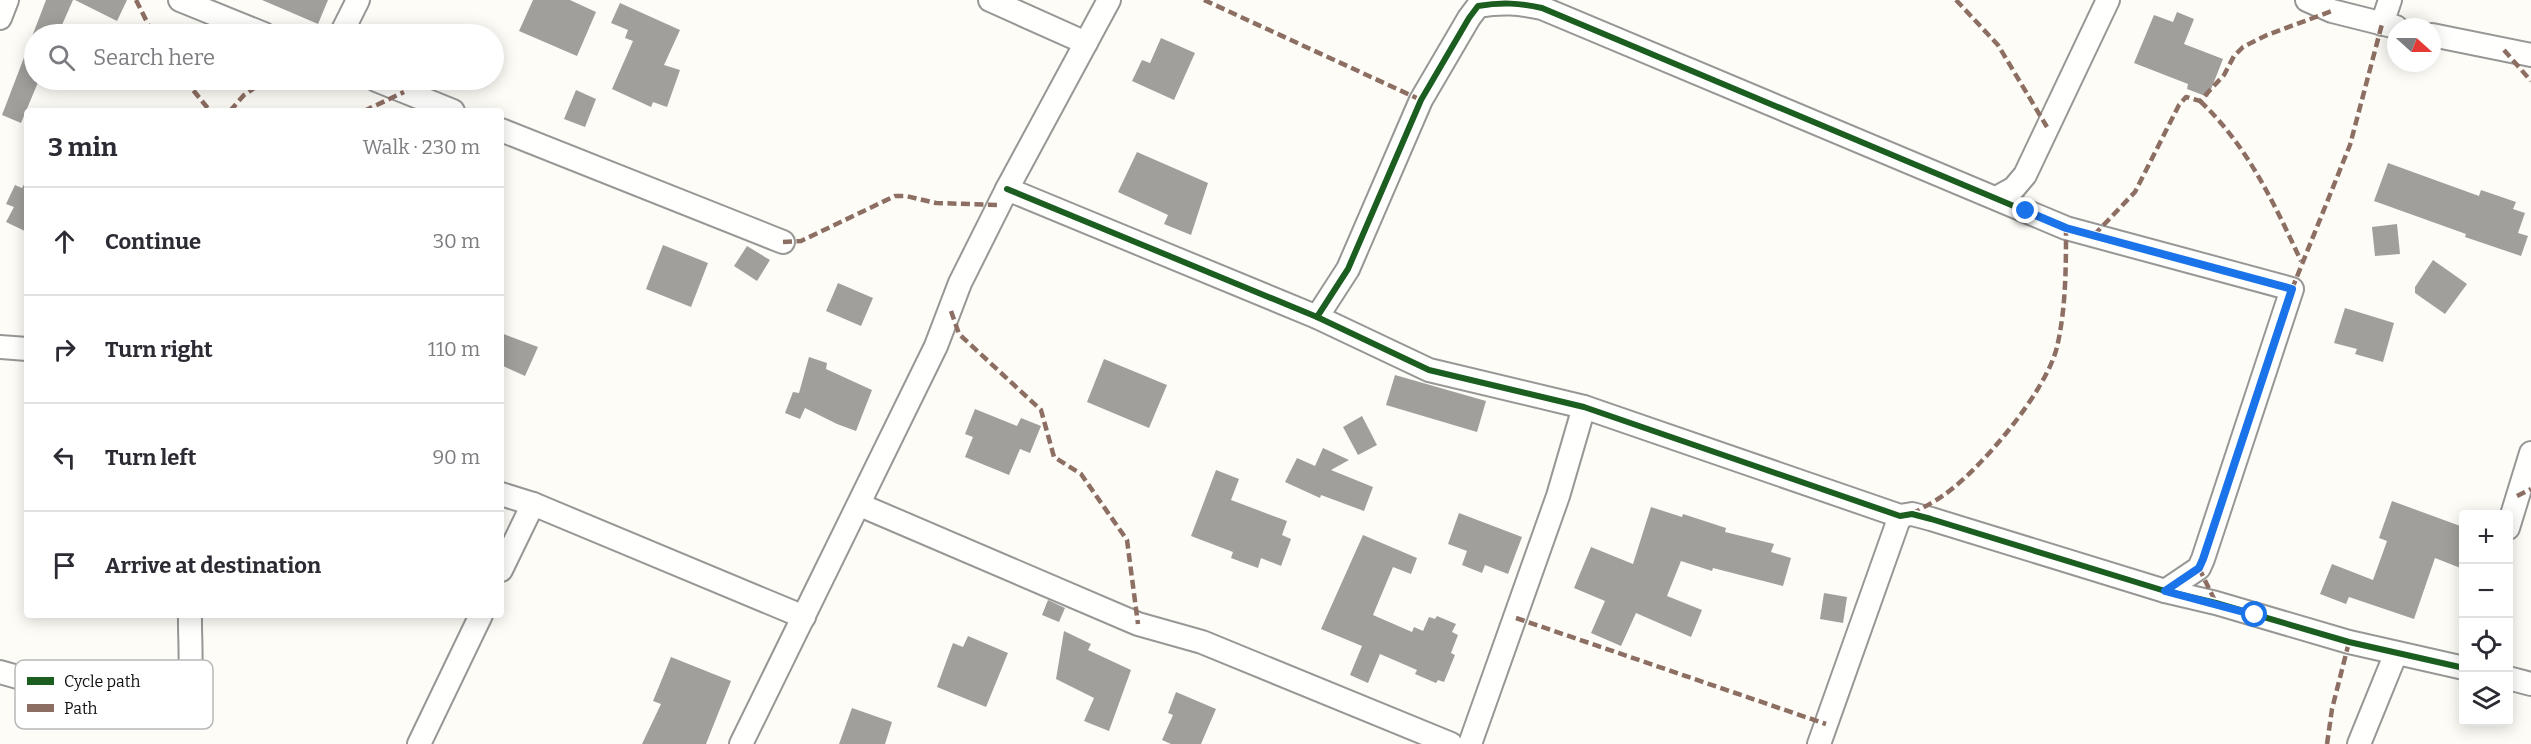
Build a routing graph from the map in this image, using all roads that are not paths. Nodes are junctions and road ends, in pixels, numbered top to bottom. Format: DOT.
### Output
graph roads {
  1 [pos="7,0"];
  2 [pos="180,0"];
  3 [pos="358,0"];
  4 [pos="990,0"];
  5 [pos="1109,0"];
  6 [pos="2108,0"];
  7 [pos="2307,0"];
  8 [pos="2390,0"];
  9 [pos="0,18"];
  10 [pos="2389,18"];
  11 [pos="239,24"];
  12 [pos="345,24"];
  13 [pos="2387,25"];
  14 [pos="2441,37"];
  15 [pos="1086,44"];
  16 [pos="2531,56"];
  17 [pos="401,90"];
  18 [pos="446,108"];
  19 [pos="504,134"];
  20 [pos="1007,189"];
  21 [pos="1996,198"];
  22 [pos="783,242"];
  23 [pos="1317,316"];
  24 [pos="0,347"];
  25 [pos="24,349"];
  26 [pos="1584,407"];
  27 [pos="2531,453"];
  28 [pos="504,495"];
  29 [pos="532,504"];
  30 [pos="860,505"];
  31 [pos="2513,512"];
  32 [pos="1900,516"];
  33 [pos="504,564"];
  34 [pos="2165,591"];
  35 [pos="804,617"];
  36 [pos="189,618"];
  37 [pos="480,618"];
  38 [pos="2396,653"];
  39 [pos="189,660"];
  40 [pos="2459,667"];
  41 [pos="0,672"];
  42 [pos="15,676"];
  43 [pos="2513,679"];
  44 [pos="2531,684"];
  45 [pos="419,744"];
  46 [pos="741,744"];
  47 [pos="1451,744"];
  48 [pos="1470,744"];
  49 [pos="1820,744"];
  50 [pos="2359,744"];
  1 -- 9 [label="street"];
  2 -- 11 [label="street"];
  3 -- 12 [label="street"];
  4 -- 15 [label="street"];
  5 -- 15 [label="street"];
  6 -- 21 [label="street"];
  7 -- 13 [label="street"];
  8 -- 10 [label="street"];
  14 -- 16 [label="street"];
  15 -- 20 [label="street"];
  17 -- 18 [label="street"];
  19 -- 22 [label="street"];
  20 -- 23 [label="street"];
  20 -- 30 [label="street"];
  21 -- 23 [label="street"];
  21 -- 34 [label="street"];
  23 -- 26 [label="street"];
  24 -- 25 [label="street"];
  26 -- 32 [label="street"];
  26 -- 48 [label="street"];
  27 -- 31 [label="street"];
  28 -- 29 [label="street"];
  29 -- 33 [label="street"];
  29 -- 35 [label="street"];
  30 -- 35 [label="street"];
  30 -- 47 [label="street"];
  32 -- 34 [label="street"];
  32 -- 49 [label="street"];
  34 -- 38 [label="street"];
  35 -- 46 [label="street"];
  36 -- 39 [label="street"];
  37 -- 45 [label="street"];
  38 -- 40 [label="street"];
  38 -- 50 [label="street"];
  41 -- 42 [label="street"];
  43 -- 44 [label="street"];
}
